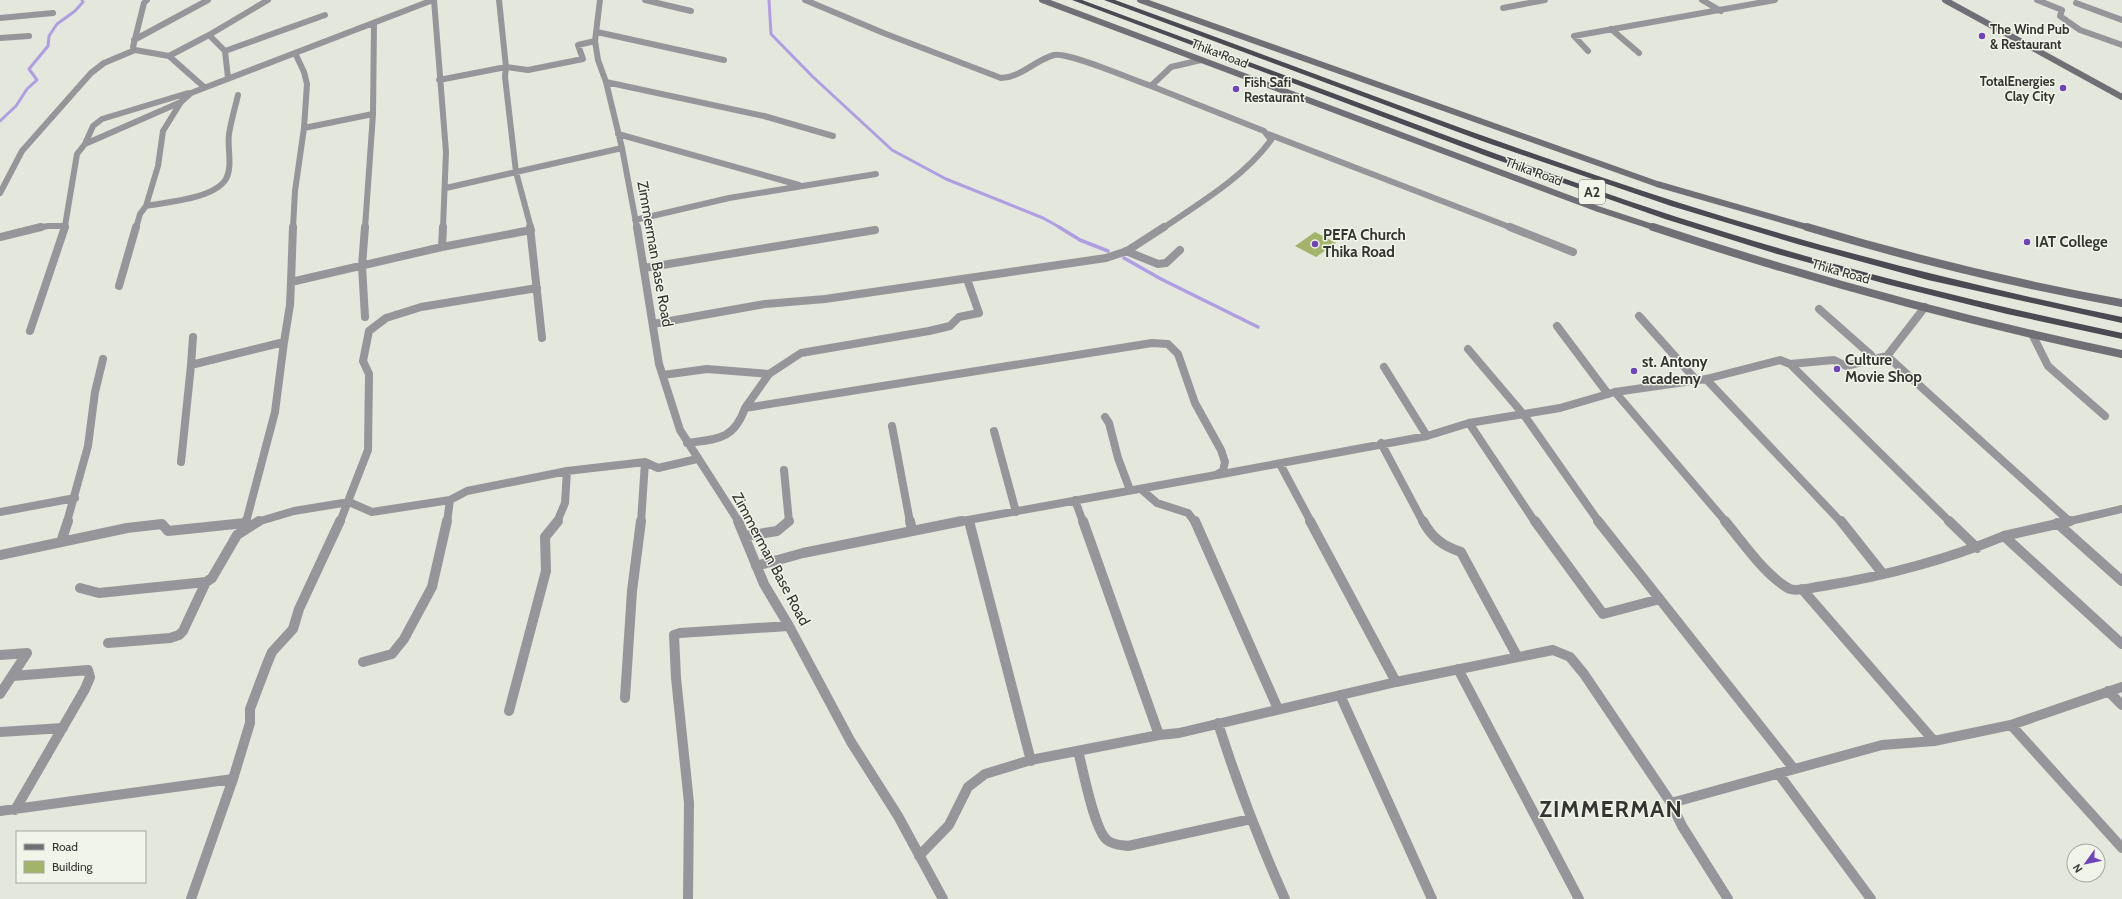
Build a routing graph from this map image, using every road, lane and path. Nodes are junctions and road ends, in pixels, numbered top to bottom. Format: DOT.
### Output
graph roads {
  1 [pos="208,0"];
  2 [pos="268,0"];
  3 [pos="434,0"];
  4 [pos="499,0"];
  5 [pos="600,0"];
  6 [pos="645,0"];
  7 [pos="805,0"];
  8 [pos="1042,0"];
  9 [pos="1076,0"];
  10 [pos="1108,0"];
  11 [pos="1140,0"];
  12 [pos="1545,0"];
  13 [pos="1702,0"];
  14 [pos="1775,0"];
  15 [pos="1945,0"];
  16 [pos="2037,0"];
  17 [pos="144,1"];
  18 [pos="2070,5"];
  19 [pos="1503,8"];
  20 [pos="691,11"];
  21 [pos="1721,11"];
  22 [pos="53,13"];
  23 [pos="325,15"];
  24 [pos="0,18"];
  25 [pos="2122,20"];
  26 [pos="374,22"];
  27 [pos="1611,29"];
  28 [pos="597,32"];
  29 [pos="209,35"];
  30 [pos="29,36"];
  31 [pos="0,38"];
  32 [pos="134,40"];
  33 [pos="595,41"];
  34 [pos="2122,45"];
  35 [pos="135,50"];
  36 [pos="1588,50"];
  37 [pos="225,51"];
  38 [pos="295,53"];
  39 [pos="1639,53"];
  40 [pos="169,56"];
  41 [pos="724,60"];
  42 [pos="1201,60"];
  43 [pos="506,67"];
  44 [pos="228,78"];
  45 [pos="439,80"];
  46 [pos="606,82"];
  47 [pos="1151,86"];
  48 [pos="204,87"];
  49 [pos="191,93"];
  50 [pos="238,95"];
  51 [pos="2122,97"];
  52 [pos="181,102"];
  53 [pos="373,114"];
  54 [pos="304,128"];
  55 [pos="618,134"];
  56 [pos="1268,134"];
  57 [pos="833,136"];
  58 [pos="85,144"];
  59 [pos="622,148"];
  60 [pos="516,172"];
  61 [pos="876,174"];
  62 [pos="800,185"];
  63 [pos="446,188"];
  64 [pos="0,193"];
  65 [pos="146,206"];
  66 [pos="635,220"];
  67 [pos="65,226"];
  68 [pos="532,230"];
  69 [pos="875,230"];
  70 [pos="0,237"];
  71 [pos="442,247"];
  72 [pos="1180,250"];
  73 [pos="1126,251"];
  74 [pos="1573,252"];
  75 [pos="362,266"];
  76 [pos="644,268"];
  77 [pos="967,279"];
  78 [pos="291,282"];
  79 [pos="119,286"];
  80 [pos="537,288"];
  81 [pos="2122,303"];
  82 [pos="1925,307"];
  83 [pos="1819,309"];
  84 [pos="1639,316"];
  85 [pos="365,317"];
  86 [pos="2122,320"];
  87 [pos="653,324"];
  88 [pos="1557,326"];
  89 [pos="30,331"];
  90 [pos="2032,334"];
  91 [pos="193,336"];
  92 [pos="2122,336"];
  93 [pos="542,338"];
  94 [pos="284,342"];
  95 [pos="1468,349"];
  96 [pos="2122,354"];
  97 [pos="1886,356"];
  98 [pos="103,359"];
  99 [pos="1870,359"];
  100 [pos="1790,364"];
  101 [pos="191,365"];
  102 [pos="1384,367"];
  103 [pos="769,374"];
  104 [pos="663,376"];
  105 [pos="1706,379"];
  106 [pos="1697,380"];
  107 [pos="1611,393"];
  108 [pos="745,408"];
  109 [pos="1524,415"];
  110 [pos="2105,416"];
  111 [pos="1105,417"];
  112 [pos="1469,423"];
  113 [pos="892,426"];
  114 [pos="994,431"];
  115 [pos="1427,436"];
  116 [pos="688,443"];
  117 [pos="1381,443"];
  118 [pos="697,459"];
  119 [pos="181,462"];
  120 [pos="645,462"];
  121 [pos="1280,464"];
  122 [pos="784,470"];
  123 [pos="568,471"];
  124 [pos="1216,475"];
  125 [pos="1141,489"];
  126 [pos="1130,490"];
  127 [pos="76,498"];
  128 [pos="450,500"];
  129 [pos="1075,500"];
  130 [pos="349,502"];
  131 [pos="2122,509"];
  132 [pos="0,512"];
  133 [pos="1016,512"];
  134 [pos="969,521"];
  135 [pos="2069,521"];
  136 [pos="2057,523"];
  137 [pos="244,526"];
  138 [pos="912,530"];
  139 [pos="746,536"];
  140 [pos="2004,536"];
  141 [pos="61,542"];
  142 [pos="1977,548"];
  143 [pos="0,555"];
  144 [pos="756,566"];
  145 [pos="1883,574"];
  146 [pos="2122,581"];
  147 [pos="206,582"];
  148 [pos="80,588"];
  149 [pos="1802,589"];
  150 [pos="1660,599"];
  151 [pos="789,626"];
  152 [pos="108,643"];
  153 [pos="2122,644"];
  154 [pos="0,655"];
  155 [pos="1518,656"];
  156 [pos="363,662"];
  157 [pos="1458,670"];
  158 [pos="13,676"];
  159 [pos="1396,682"];
  160 [pos="2122,687"];
  161 [pos="2108,691"];
  162 [pos="0,694"];
  163 [pos="1340,695"];
  164 [pos="625,698"];
  165 [pos="2122,705"];
  166 [pos="1278,709"];
  167 [pos="509,711"];
  168 [pos="1218,723"];
  169 [pos="2011,725"];
  170 [pos="63,728"];
  171 [pos="0,732"];
  172 [pos="1159,735"];
  173 [pos="1934,741"];
  174 [pos="1078,751"];
  175 [pos="1031,761"];
  176 [pos="1794,769"];
  177 [pos="1778,773"];
  178 [pos="233,779"];
  179 [pos="1671,803"];
  180 [pos="15,810"];
  181 [pos="0,811"];
  182 [pos="1251,819"];
  183 [pos="2122,848"];
  184 [pos="920,856"];
  185 [pos="191,899"];
  186 [pos="688,899"];
  187 [pos="943,899"];
  188 [pos="1285,899"];
  189 [pos="1432,899"];
  190 [pos="1579,899"];
  191 [pos="1728,899"];
  192 [pos="1871,899"];
  1 -- 32 [label="street"];
  2 -- 29 [label="street"];
  3 -- 26 [label="street"];
  3 -- 45 [label="street"];
  4 -- 43 [label="street"];
  5 -- 28 [label="street, Zimmerman Base Road"];
  6 -- 20 [label="street"];
  7 -- 47 [label="street"];
  8 -- 42 [label="main road, Thika Road"];
  9 -- 92 [label="highway, Thika Road / A2"];
  10 -- 86 [label="highway, Thika Road / A2"];
  11 -- 81 [label="main road, Thika Road"];
  12 -- 19 [label="street"];
  13 -- 21 [label="street"];
  14 -- 21 [label="street"];
  15 -- 51 [label="main road"];
  16 -- 18 [label="street"];
  17 -- 32 [label="street"];
  18 -- 25 [label="street"];
  18 -- 34 [label="street"];
  21 -- 27 [label="street"];
  22 -- 24 [label="street"];
  23 -- 37 [label="street"];
  26 -- 38 [label="street"];
  26 -- 53 [label="street"];
  27 -- 36 [label="street"];
  27 -- 39 [label="street"];
  28 -- 33 [label="street, Zimmerman Base Road"];
  28 -- 41 [label="street"];
  29 -- 37 [label="street"];
  29 -- 40 [label="street"];
  30 -- 31 [label="street"];
  32 -- 35 [label="street"];
  33 -- 43 [label="street"];
  33 -- 46 [label="street, Zimmerman Base Road"];
  35 -- 40 [label="street"];
  35 -- 64 [label="street"];
  37 -- 44 [label="street"];
  38 -- 44 [label="street"];
  38 -- 54 [label="street"];
  40 -- 48 [label="street"];
  42 -- 47 [label="street"];
  42 -- 82 [label="main road, Thika Road"];
  43 -- 45 [label="street"];
  43 -- 60 [label="street"];
  44 -- 48 [label="street"];
  45 -- 63 [label="street"];
  46 -- 55 [label="street, Zimmerman Base Road"];
  46 -- 57 [label="street"];
  47 -- 56 [label="street"];
  48 -- 49 [label="street"];
  49 -- 52 [label="street"];
  49 -- 58 [label="street"];
  50 -- 65 [label="street"];
  52 -- 58 [label="street"];
  52 -- 65 [label="street"];
  53 -- 54 [label="street"];
  53 -- 75 [label="street"];
  54 -- 78 [label="street"];
  55 -- 59 [label="street, Zimmerman Base Road"];
  55 -- 62 [label="street"];
  56 -- 73 [label="street"];
  56 -- 74 [label="street"];
  58 -- 67 [label="street"];
  59 -- 60 [label="street"];
  59 -- 66 [label="street, Zimmerman Base Road"];
  60 -- 63 [label="street"];
  60 -- 68 [label="street"];
  61 -- 62 [label="street"];
  62 -- 66 [label="street"];
  63 -- 71 [label="street"];
  65 -- 79 [label="street"];
  66 -- 76 [label="street, Zimmerman Base Road"];
  67 -- 70 [label="street"];
  67 -- 89 [label="street"];
  68 -- 71 [label="street"];
  68 -- 80 [label="street"];
  69 -- 76 [label="street"];
  71 -- 75 [label="street"];
  72 -- 73 [label="street"];
  73 -- 77 [label="street"];
  75 -- 78 [label="street"];
  75 -- 85 [label="street"];
  76 -- 87 [label="street, Zimmerman Base Road"];
  77 -- 87 [label="street"];
  77 -- 103 [label="street"];
  78 -- 94 [label="street"];
  80 -- 93 [label="street"];
  80 -- 130 [label="street"];
  82 -- 90 [label="main road, Thika Road"];
  82 -- 97 [label="street"];
  83 -- 99 [label="street"];
  84 -- 106 [label="street"];
  87 -- 104 [label="street, Zimmerman Base Road"];
  88 -- 107 [label="street"];
  90 -- 96 [label="main road, Thika Road"];
  90 -- 110 [label="street"];
  91 -- 101 [label="street"];
  94 -- 101 [label="street"];
  94 -- 137 [label="street"];
  95 -- 109 [label="street"];
  97 -- 99 [label="street"];
  97 -- 135 [label="street"];
  98 -- 127 [label="street"];
  99 -- 100 [label="street"];
  100 -- 105 [label="street"];
  100 -- 142 [label="street"];
  101 -- 119 [label="street"];
  102 -- 115 [label="street"];
  103 -- 104 [label="street"];
  103 -- 108 [label="street"];
  104 -- 116 [label="street, Zimmerman Base Road"];
  105 -- 106 [label="street"];
  105 -- 145 [label="street"];
  106 -- 107 [label="street"];
  107 -- 109 [label="street"];
  107 -- 149 [label="street"];
  108 -- 116 [label="street"];
  108 -- 124 [label="street"];
  109 -- 112 [label="street"];
  109 -- 150 [label="street"];
  111 -- 126 [label="street"];
  112 -- 115 [label="street"];
  112 -- 150 [label="street"];
  113 -- 138 [label="street"];
  114 -- 133 [label="street"];
  115 -- 117 [label="street"];
  116 -- 118 [label="street, Zimmerman Base Road"];
  117 -- 121 [label="street"];
  117 -- 155 [label="street"];
  118 -- 120 [label="street"];
  118 -- 139 [label="street, Zimmerman Base Road"];
  120 -- 123 [label="street"];
  120 -- 164 [label="street"];
  121 -- 124 [label="street"];
  121 -- 159 [label="street"];
  122 -- 139 [label="street"];
  123 -- 128 [label="street"];
  123 -- 167 [label="street"];
  124 -- 125 [label="street"];
  125 -- 126 [label="street"];
  125 -- 166 [label="street"];
  126 -- 129 [label="street"];
  127 -- 132 [label="street"];
  127 -- 141 [label="street"];
  128 -- 130 [label="street"];
  128 -- 156 [label="street"];
  129 -- 133 [label="street"];
  129 -- 172 [label="street"];
  130 -- 137 [label="street"];
  130 -- 178 [label="street"];
  131 -- 135 [label="street"];
  133 -- 134 [label="street"];
  134 -- 138 [label="street"];
  134 -- 175 [label="street"];
  135 -- 136 [label="street"];
  136 -- 140 [label="street"];
  136 -- 146 [label="street"];
  137 -- 141 [label="street"];
  137 -- 147 [label="street"];
  138 -- 144 [label="street"];
  139 -- 144 [label="street, Zimmerman Base Road"];
  140 -- 142 [label="street"];
  140 -- 153 [label="street"];
  141 -- 143 [label="street"];
  142 -- 145 [label="street"];
  144 -- 151 [label="street, Zimmerman Base Road"];
  145 -- 149 [label="street"];
  147 -- 148 [label="street"];
  147 -- 152 [label="street"];
  149 -- 173 [label="street"];
  150 -- 176 [label="street"];
  151 -- 184 [label="street, Zimmerman Base Road"];
  151 -- 186 [label="street"];
  154 -- 158 [label="street"];
  155 -- 157 [label="street"];
  155 -- 179 [label="street"];
  157 -- 159 [label="street"];
  157 -- 190 [label="street"];
  158 -- 162 [label="street"];
  158 -- 170 [label="street"];
  159 -- 163 [label="street"];
  160 -- 161 [label="street"];
  161 -- 165 [label="street"];
  161 -- 169 [label="street"];
  163 -- 166 [label="street"];
  163 -- 189 [label="street"];
  166 -- 168 [label="street"];
  168 -- 172 [label="street"];
  168 -- 182 [label="street"];
  169 -- 173 [label="street"];
  169 -- 183 [label="street"];
  170 -- 171 [label="street"];
  170 -- 180 [label="street"];
  172 -- 174 [label="street"];
  173 -- 176 [label="street"];
  174 -- 175 [label="street"];
  174 -- 182 [label="street"];
  175 -- 184 [label="street"];
  176 -- 177 [label="street"];
  177 -- 179 [label="street"];
  177 -- 192 [label="street"];
  178 -- 180 [label="street"];
  178 -- 185 [label="street"];
  179 -- 191 [label="street"];
  180 -- 181 [label="street"];
  182 -- 188 [label="street"];
  184 -- 187 [label="street, Zimmerman Base Road"];
}
